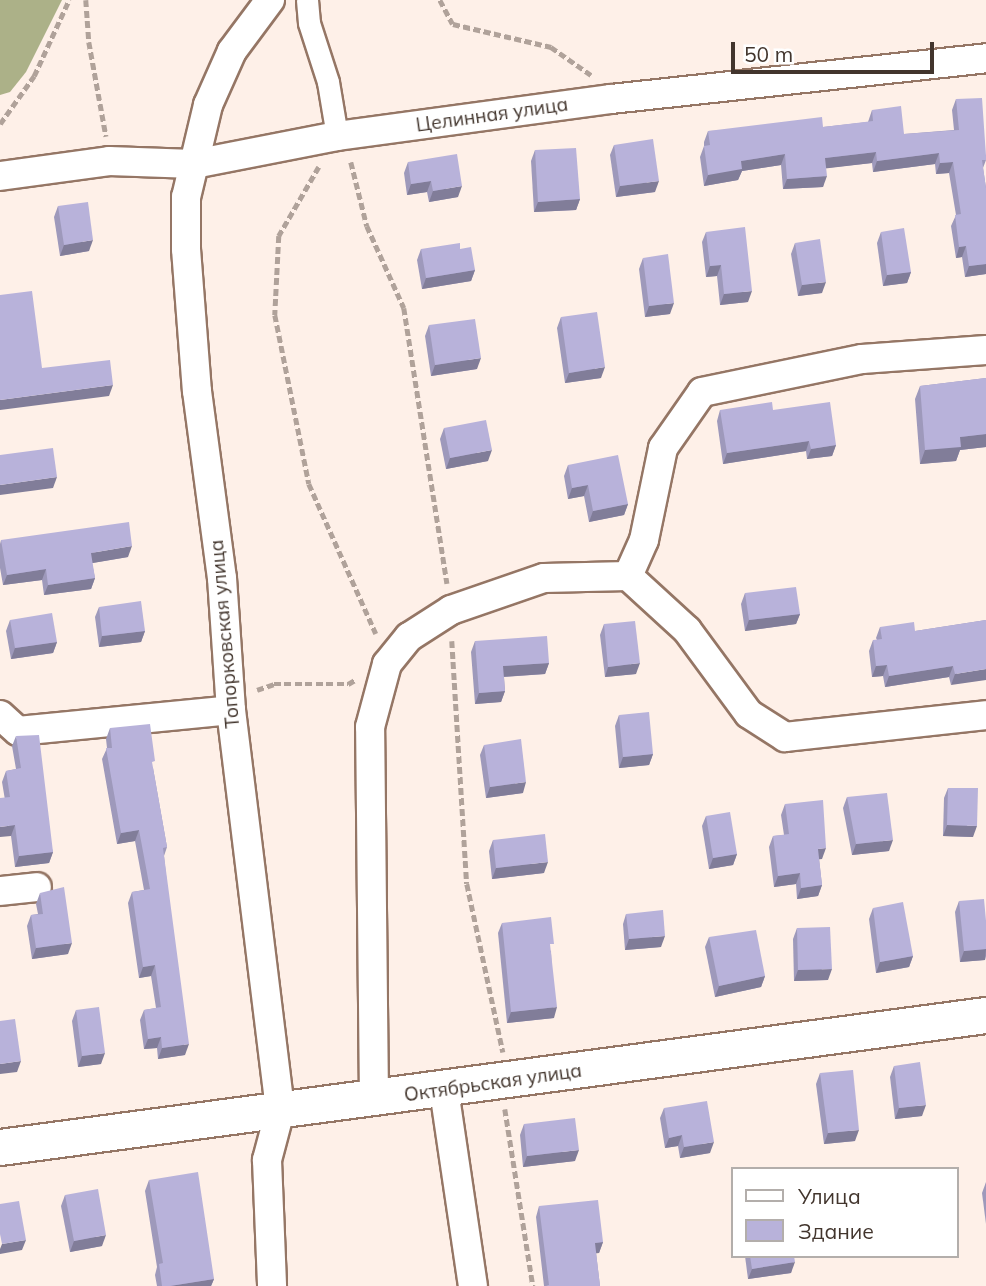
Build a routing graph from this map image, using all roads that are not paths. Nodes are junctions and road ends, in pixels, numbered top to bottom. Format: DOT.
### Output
graph roads {
  1 [pos="270,0"];
  2 [pos="307,0"];
  3 [pos="986,58"];
  4 [pos="337,136"];
  5 [pos="194,164"];
  6 [pos="0,176"];
  7 [pos="986,350"];
  8 [pos="628,576"];
  9 [pos="231,710"];
  10 [pos="0,715"];
  11 [pos="986,715"];
  12 [pos="37,887"];
  13 [pos="0,891"];
  14 [pos="986,1016"];
  15 [pos="444,1090"];
  16 [pos="374,1099"];
  17 [pos="280,1111"];
  18 [pos="0,1147"];
  19 [pos="272,1286"];
  20 [pos="473,1286"];
  1 -- 5 [label="street, Топорковская улица"];
  2 -- 4 [label="street"];
  3 -- 4 [label="street, Целинная улица"];
  4 -- 5 [label="street, Целинная улица"];
  5 -- 6 [label="street, Целинная улица"];
  5 -- 9 [label="street, Топорковская улица"];
  7 -- 8 [label="street"];
  8 -- 11 [label="street"];
  8 -- 16 [label="street"];
  9 -- 10 [label="street"];
  9 -- 17 [label="street, Топорковская улица"];
  12 -- 13 [label="street"];
  14 -- 15 [label="street, Октябрьская улица"];
  15 -- 16 [label="street, Октябрьская улица"];
  15 -- 20 [label="street"];
  16 -- 17 [label="street, Октябрьская улица"];
  17 -- 18 [label="street, Октябрьская улица"];
  17 -- 19 [label="street, Топорковская улица"];
}
